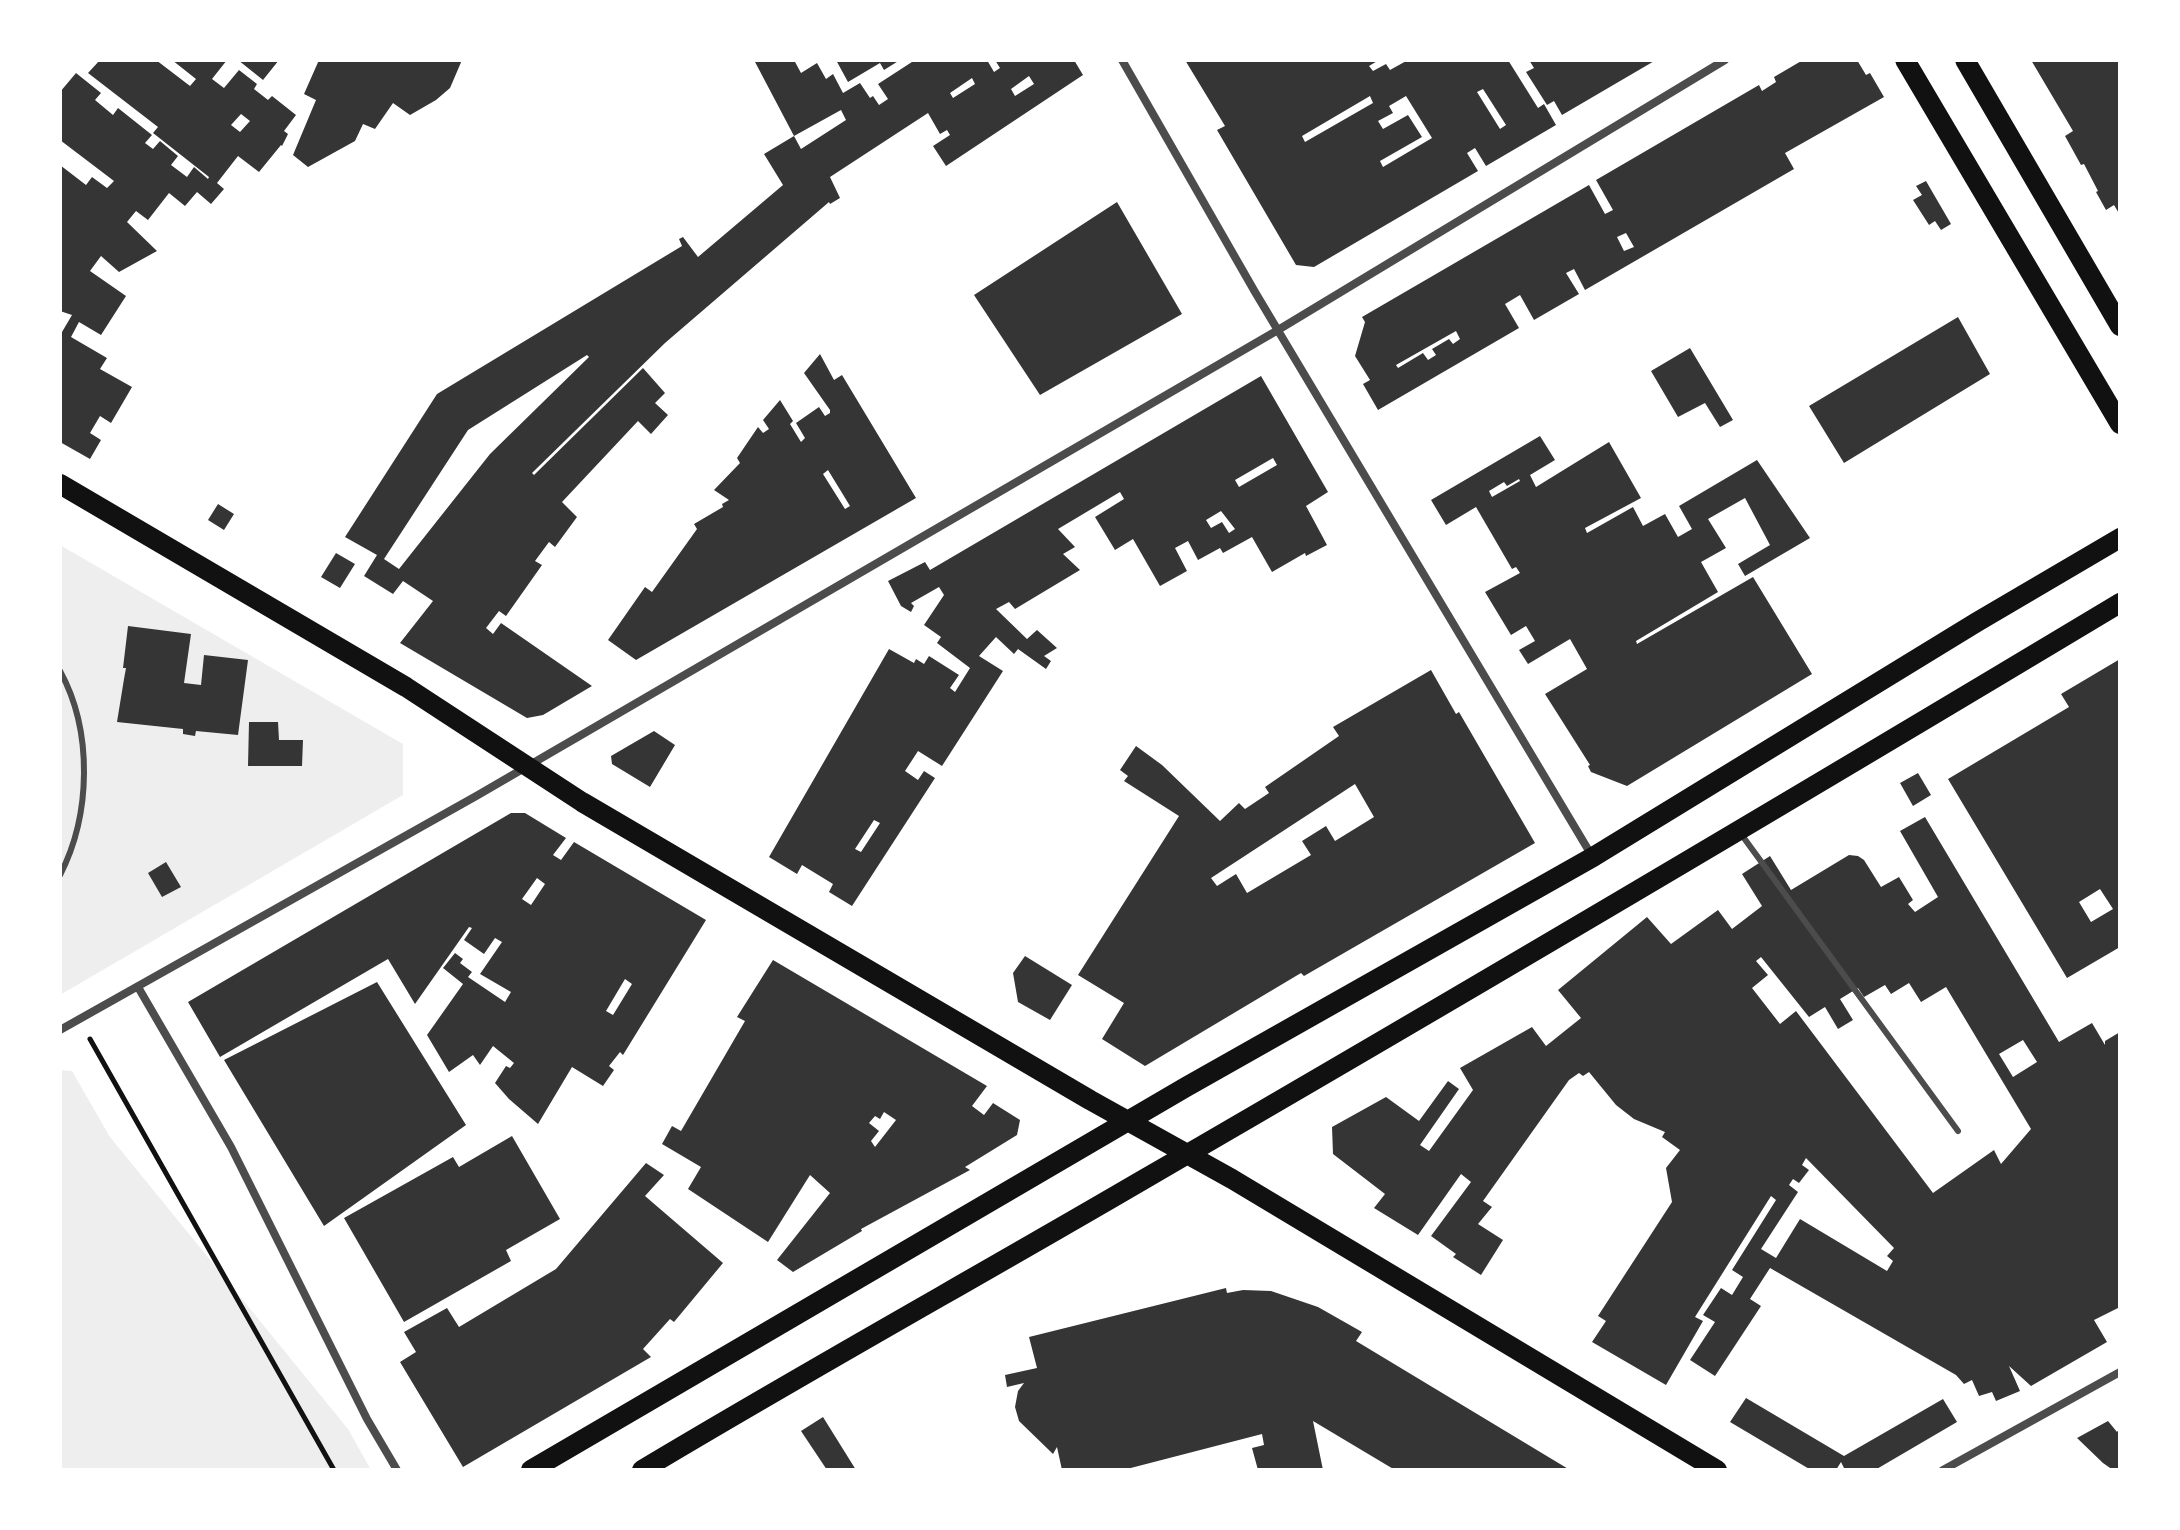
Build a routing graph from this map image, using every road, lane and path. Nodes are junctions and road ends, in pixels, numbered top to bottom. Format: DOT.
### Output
graph roads {
  1 [pos="1122,60"];
  2 [pos="1725,60"];
  3 [pos="1905,60"];
  4 [pos="1965,60"];
  5 [pos="2120,326"];
  6 [pos="1278,330"];
  7 [pos="2120,424"];
  8 [pos="60,484"];
  9 [pos="2120,538"];
  10 [pos="2120,603"];
  11 [pos="60,671"];
  12 [pos="527,766"];
  13 [pos="1739,831"];
  14 [pos="1593,857"];
  15 [pos="60,875"];
  16 [pos="138,987"];
  17 [pos="79,1020"];
  18 [pos="60,1030"];
  19 [pos="1129,1121"];
  20 [pos="1958,1131"];
  21 [pos="1188,1154"];
  22 [pos="2120,1372"];
  23 [pos="334,1470"];
  24 [pos="397,1470"];
  25 [pos="531,1470"];
  26 [pos="642,1470"];
  27 [pos="1717,1470"];
  28 [pos="1943,1470"];
  1 -- 6 [label="street"];
  2 -- 6 [label="street"];
  3 -- 7 [label="main road"];
  4 -- 5 [label="main road"];
  6 -- 12 [label="street"];
  6 -- 14 [label="street"];
  8 -- 12 [label="main road"];
  9 -- 14 [label="main road"];
  10 -- 13 [label="main road"];
  11 -- 15 [label="lane"];
  12 -- 16 [label="street"];
  12 -- 19 [label="main road"];
  13 -- 20 [label="lane"];
  13 -- 21 [label="main road"];
  14 -- 19 [label="main road"];
  16 -- 17 [label="street"];
  16 -- 24 [label="street"];
  17 -- 18 [label="street"];
  17 -- 23 [label="path"];
  19 -- 21 [label="main road"];
  19 -- 25 [label="main road"];
  21 -- 26 [label="main road"];
  21 -- 27 [label="main road"];
  22 -- 28 [label="street"];
}
